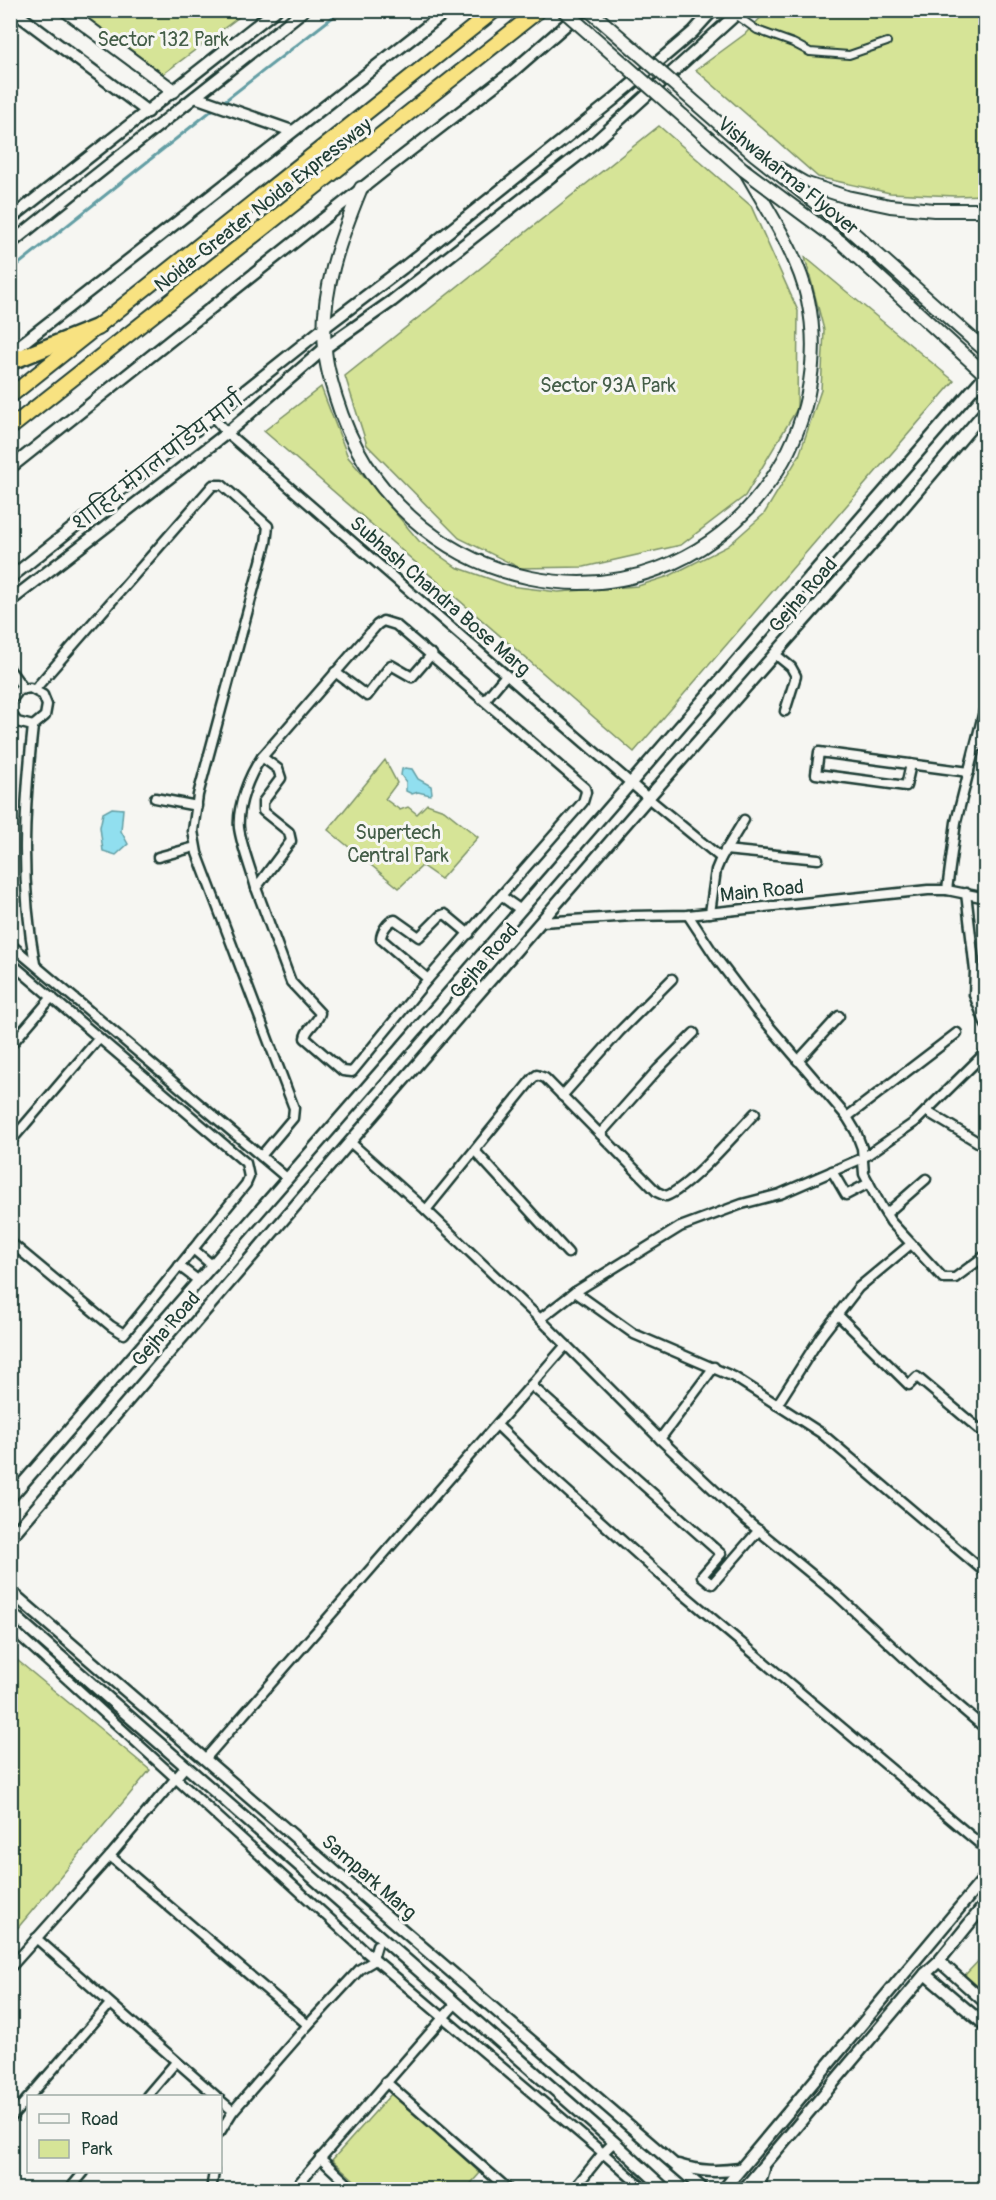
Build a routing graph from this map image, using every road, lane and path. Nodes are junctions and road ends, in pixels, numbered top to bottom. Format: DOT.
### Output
graph roads {
  1 [pos="12,10"];
  2 [pos="65,10"];
  3 [pos="276,10"];
  4 [pos="303,10"];
  5 [pos="448,10"];
  6 [pos="495,10"];
  7 [pos="538,10"];
  8 [pos="563,10"];
  9 [pos="583,10"];
  10 [pos="589,10"];
  11 [pos="713,10"];
  12 [pos="739,13"];
  13 [pos="693,32"];
  14 [pos="887,42"];
  15 [pos="705,43"];
  16 [pos="174,91"];
  17 [pos="195,97"];
  18 [pos="148,112"];
  19 [pos="292,131"];
  20 [pos="754,154"];
  21 [pos="744,170"];
  22 [pos="361,188"];
  23 [pos="986,210"];
  24 [pos="10,219"];
  25 [pos="10,244"];
  26 [pos="98,327"];
  27 [pos="325,327"];
  28 [pos="325,348"];
  29 [pos="986,351"];
  30 [pos="10,352"];
  31 [pos="10,362"];
  32 [pos="985,374"];
  33 [pos="10,396"];
  34 [pos="986,410"];
  35 [pos="213,417"];
  36 [pos="10,428"];
  37 [pos="227,433"];
  38 [pos="10,468"];
  39 [pos="10,578"];
  40 [pos="10,601"];
  41 [pos="432,654"];
  42 [pos="775,654"];
  43 [pos="10,670"];
  44 [pos="335,672"];
  45 [pos="506,675"];
  46 [pos="24,688"];
  47 [pos="35,689"];
  48 [pos="11,699"];
  49 [pos="485,700"];
  50 [pos="986,703"];
  51 [pos="785,711"];
  52 [pos="12,718"];
  53 [pos="33,726"];
  54 [pos="986,736"];
  55 [pos="974,751"];
  56 [pos="986,752"];
  57 [pos="261,757"];
  58 [pos="911,764"];
  59 [pos="969,772"];
  60 [pos="631,783"];
  61 [pos="155,798"];
  62 [pos="648,798"];
  63 [pos="196,806"];
  64 [pos="744,820"];
  65 [pos="195,847"];
  66 [pos="723,854"];
  67 [pos="158,857"];
  68 [pos="818,859"];
  69 [pos="256,888"];
  70 [pos="947,890"];
  71 [pos="966,894"];
  72 [pos="501,896"];
  73 [pos="986,898"];
  74 [pos="521,910"];
  75 [pos="710,913"];
  76 [pos="688,915"];
  77 [pos="542,922"];
  78 [pos="469,934"];
  79 [pos="10,944"];
  80 [pos="10,962"];
  81 [pos="35,965"];
  82 [pos="428,979"];
  83 [pos="672,979"];
  84 [pos="52,997"];
  85 [pos="839,1016"];
  86 [pos="986,1025"];
  87 [pos="694,1033"];
  88 [pos="957,1033"];
  89 [pos="99,1038"];
  90 [pos="10,1046"];
  91 [pos="986,1052"];
  92 [pos="798,1061"];
  93 [pos="562,1096"];
  94 [pos="926,1111"];
  95 [pos="755,1113"];
  96 [pos="847,1117"];
  97 [pos="600,1134"];
  98 [pos="10,1142"];
  99 [pos="350,1142"];
  100 [pos="986,1148"];
  101 [pos="475,1151"];
  102 [pos="261,1156"];
  103 [pos="863,1158"];
  104 [pos="832,1172"];
  105 [pos="288,1179"];
  106 [pos="926,1179"];
  107 [pos="869,1184"];
  108 [pos="426,1210"];
  109 [pos="886,1214"];
  110 [pos="10,1242"];
  111 [pos="911,1244"];
  112 [pos="193,1249"];
  113 [pos="568,1253"];
  114 [pos="986,1255"];
  115 [pos="179,1266"];
  116 [pos="213,1266"];
  117 [pos="200,1281"];
  118 [pos="575,1292"];
  119 [pos="838,1315"];
  120 [pos="540,1319"];
  121 [pos="566,1345"];
  122 [pos="714,1367"];
  123 [pos="531,1385"];
  124 [pos="777,1404"];
  125 [pos="497,1425"];
  126 [pos="986,1435"];
  127 [pos="660,1439"];
  128 [pos="10,1498"];
  129 [pos="759,1530"];
  130 [pos="10,1538"];
  131 [pos="986,1573"];
  132 [pos="10,1592"];
  133 [pos="10,1612"];
  134 [pos="10,1627"];
  135 [pos="986,1729"];
  136 [pos="205,1759"];
  137 [pos="186,1766"];
  138 [pos="177,1778"];
  139 [pos="986,1849"];
  140 [pos="110,1856"];
  141 [pos="984,1880"];
  142 [pos="986,1903"];
  143 [pos="36,1938"];
  144 [pos="379,1942"];
  145 [pos="366,1952"];
  146 [pos="374,1959"];
  147 [pos="939,1961"];
  148 [pos="10,1968"];
  149 [pos="360,1969"];
  150 [pos="926,1974"];
  151 [pos="986,2002"];
  152 [pos="456,2003"];
  153 [pos="110,2004"];
  154 [pos="444,2017"];
  155 [pos="308,2025"];
  156 [pos="986,2026"];
  157 [pos="176,2062"];
  158 [pos="386,2082"];
  159 [pos="31,2095"];
  160 [pos="149,2095"];
  161 [pos="214,2095"];
  162 [pos="27,2099"];
  163 [pos="222,2102"];
  164 [pos="233,2111"];
  165 [pos="10,2119"];
  166 [pos="222,2129"];
  167 [pos="614,2142"];
  168 [pos="603,2153"];
  169 [pos="320,2158"];
  170 [pos="766,2163"];
  171 [pos="675,2164"];
  172 [pos="740,2169"];
  173 [pos="83,2173"];
  174 [pos="214,2173"];
  175 [pos="69,2190"];
  176 [pos="211,2190"];
  177 [pos="293,2190"];
  178 [pos="354,2190"];
  179 [pos="509,2190"];
  180 [pos="573,2190"];
  181 [pos="645,2190"];
  182 [pos="666,2190"];
  183 [pos="704,2190"];
  184 [pos="723,2190"];
  185 [pos="743,2190"];
  186 [pos="758,2190"];
  1 -- 18 [label="street"];
  2 -- 16 [label="main road"];
  3 -- 16 [label="street"];
  4 -- 17 [label="street"];
  5 -- 19 [label="street"];
  6 -- 26 [label="highway, Noida-Greater Noida Expressway"];
  7 -- 36 [label="highway, Noida-Greater Noida Expressway"];
  8 -- 21 [label="main road, Vishwakarma Flyover, bridge"];
  9 -- 22 [label="street"];
  10 -- 20 [label="main road, Vishwakarma Flyover, bridge"];
  11 -- 13 [label="street"];
  12 -- 14 [label="street"];
  12 -- 15 [label="street, शाहिद मंगल पांडेय मार्ग"];
  13 -- 15 [label="street"];
  13 -- 27 [label="street"];
  15 -- 28 [label="street, शाहिद मंगल पांडेय मार्ग"];
  16 -- 18 [label="street"];
  17 -- 19 [label="street"];
  17 -- 25 [label="street"];
  18 -- 24 [label="street"];
  19 -- 30 [label="street"];
  20 -- 23 [label="main road, bridge"];
  20 -- 29 [label="main road, Vishwakarma Flyover, bridge"];
  21 -- 28 [label="main road"];
  21 -- 32 [label="main road, Vishwakarma Flyover, bridge"];
  22 -- 27 [label="main road"];
  22 -- 38 [label="street"];
  26 -- 31 [label="highway"];
  26 -- 33 [label="highway, Noida-Greater Noida Expressway"];
  27 -- 28 [label="main road"];
  27 -- 35 [label="street"];
  28 -- 37 [label="street, शाहिद मंगल पांडेय मार्ग"];
  32 -- 60 [label="street, Gejha Road"];
  34 -- 42 [label="street, Gejha Road"];
  35 -- 37 [label="street, Subhash Chandra Bose Marg"];
  35 -- 39 [label="street"];
  37 -- 40 [label="street, शाहिद मंगल पांडेय मार्ग"];
  37 -- 45 [label="street, Subhash Chandra Bose Marg"];
  41 -- 44 [label="street"];
  41 -- 44 [label="street"];
  41 -- 49 [label="street"];
  42 -- 51 [label="street"];
  42 -- 62 [label="street, Gejha Road"];
  43 -- 46 [label="street"];
  44 -- 57 [label="street"];
  45 -- 49 [label="street"];
  45 -- 60 [label="street, Subhash Chandra Bose Marg"];
  46 -- 47 [label="street"];
  46 -- 48 [label="street"];
  47 -- 53 [label="street"];
  47 -- 63 [label="street"];
  49 -- 72 [label="street"];
  50 -- 55 [label="street"];
  52 -- 53 [label="street"];
  53 -- 81 [label="street"];
  54 -- 55 [label="street"];
  55 -- 56 [label="street"];
  55 -- 59 [label="street"];
  57 -- 69 [label="street"];
  57 -- 69 [label="street"];
  58 -- 58 [label="street"];
  58 -- 59 [label="street"];
  59 -- 70 [label="street"];
  60 -- 62 [label="street, Subhash Chandra Bose Marg"];
  60 -- 74 [label="street, Gejha Road"];
  61 -- 63 [label="street"];
  62 -- 66 [label="street, Subhash Chandra Bose Marg"];
  62 -- 77 [label="street, Gejha Road"];
  63 -- 65 [label="street"];
  64 -- 66 [label="street"];
  65 -- 67 [label="street"];
  65 -- 102 [label="street"];
  66 -- 68 [label="street"];
  66 -- 75 [label="street"];
  69 -- 82 [label="street"];
  70 -- 71 [label="street, Main Road"];
  70 -- 75 [label="street, Main Road"];
  71 -- 73 [label="street, Main Road"];
  71 -- 86 [label="street"];
  72 -- 74 [label="street"];
  72 -- 78 [label="street"];
  74 -- 105 [label="street, Gejha Road"];
  75 -- 76 [label="street, Main Road"];
  76 -- 77 [label="street, Main Road"];
  76 -- 92 [label="street"];
  77 -- 99 [label="street, Gejha Road"];
  78 -- 82 [label="street"];
  78 -- 82 [label="street"];
  79 -- 81 [label="street"];
  80 -- 84 [label="street"];
  81 -- 102 [label="street"];
  83 -- 93 [label="street"];
  84 -- 89 [label="street"];
  84 -- 90 [label="street"];
  85 -- 92 [label="street"];
  87 -- 97 [label="street"];
  88 -- 96 [label="street"];
  89 -- 98 [label="street"];
  89 -- 112 [label="street"];
  91 -- 94 [label="street"];
  92 -- 96 [label="street"];
  93 -- 97 [label="street"];
  93 -- 101 [label="street"];
  94 -- 100 [label="street"];
  94 -- 103 [label="street"];
  95 -- 97 [label="street"];
  96 -- 103 [label="street"];
  99 -- 108 [label="street"];
  99 -- 130 [label="street, Gejha Road"];
  101 -- 108 [label="street"];
  101 -- 113 [label="street"];
  102 -- 105 [label="street"];
  103 -- 104 [label="street"];
  103 -- 107 [label="street"];
  104 -- 107 [label="street"];
  104 -- 118 [label="street"];
  105 -- 116 [label="street, Gejha Road"];
  106 -- 109 [label="street"];
  107 -- 109 [label="street"];
  108 -- 120 [label="street"];
  109 -- 111 [label="street"];
  110 -- 115 [label="street"];
  111 -- 114 [label="street"];
  111 -- 119 [label="street"];
  112 -- 115 [label="street"];
  112 -- 116 [label="street"];
  115 -- 117 [label="street"];
  116 -- 117 [label="street, Gejha Road"];
  117 -- 128 [label="street, Gejha Road"];
  118 -- 120 [label="street"];
  118 -- 122 [label="street"];
  119 -- 124 [label="street"];
  119 -- 126 [label="street"];
  120 -- 121 [label="street"];
  121 -- 123 [label="street"];
  121 -- 127 [label="street"];
  122 -- 124 [label="street"];
  122 -- 127 [label="street"];
  123 -- 125 [label="street"];
  123 -- 129 [label="street"];
  124 -- 131 [label="street"];
  125 -- 136 [label="street"];
  125 -- 139 [label="street"];
  127 -- 129 [label="street"];
  129 -- 135 [label="street"];
  132 -- 136 [label="street, Sampark Marg"];
  133 -- 137 [label="street, Sampark Marg"];
  134 -- 138 [label="street"];
  136 -- 171 [label="street, Sampark Marg"];
  137 -- 138 [label="street"];
  137 -- 144 [label="street, Sampark Marg"];
  138 -- 140 [label="street"];
  138 -- 145 [label="street"];
  140 -- 143 [label="street"];
  140 -- 155 [label="street"];
  141 -- 172 [label="street"];
  142 -- 147 [label="street"];
  143 -- 148 [label="street"];
  143 -- 153 [label="street"];
  144 -- 145 [label="street"];
  144 -- 146 [label="street"];
  144 -- 152 [label="street, Sampark Marg"];
  145 -- 146 [label="street"];
  145 -- 149 [label="street"];
  146 -- 149 [label="street"];
  146 -- 154 [label="street"];
  147 -- 150 [label="street"];
  147 -- 151 [label="street"];
  149 -- 155 [label="street"];
  150 -- 156 [label="street"];
  150 -- 170 [label="street"];
  152 -- 154 [label="street"];
  152 -- 167 [label="street, Sampark Marg"];
  153 -- 157 [label="street"];
  153 -- 159 [label="street"];
  154 -- 158 [label="street"];
  154 -- 168 [label="street"];
  155 -- 164 [label="street"];
  157 -- 160 [label="street"];
  157 -- 161 [label="street"];
  158 -- 169 [label="street"];
  158 -- 179 [label="street"];
  162 -- 165 [label="street"];
  163 -- 164 [label="street"];
  164 -- 166 [label="street"];
  167 -- 168 [label="street"];
  167 -- 182 [label="street, Sampark Marg"];
  168 -- 180 [label="street"];
  168 -- 181 [label="street"];
  169 -- 177 [label="street"];
  169 -- 178 [label="street"];
  170 -- 185 [label="street"];
  170 -- 186 [label="street"];
  171 -- 172 [label="street"];
  171 -- 183 [label="street, Sampark Marg"];
  172 -- 184 [label="street"];
  173 -- 175 [label="street"];
  174 -- 176 [label="street"];
}
